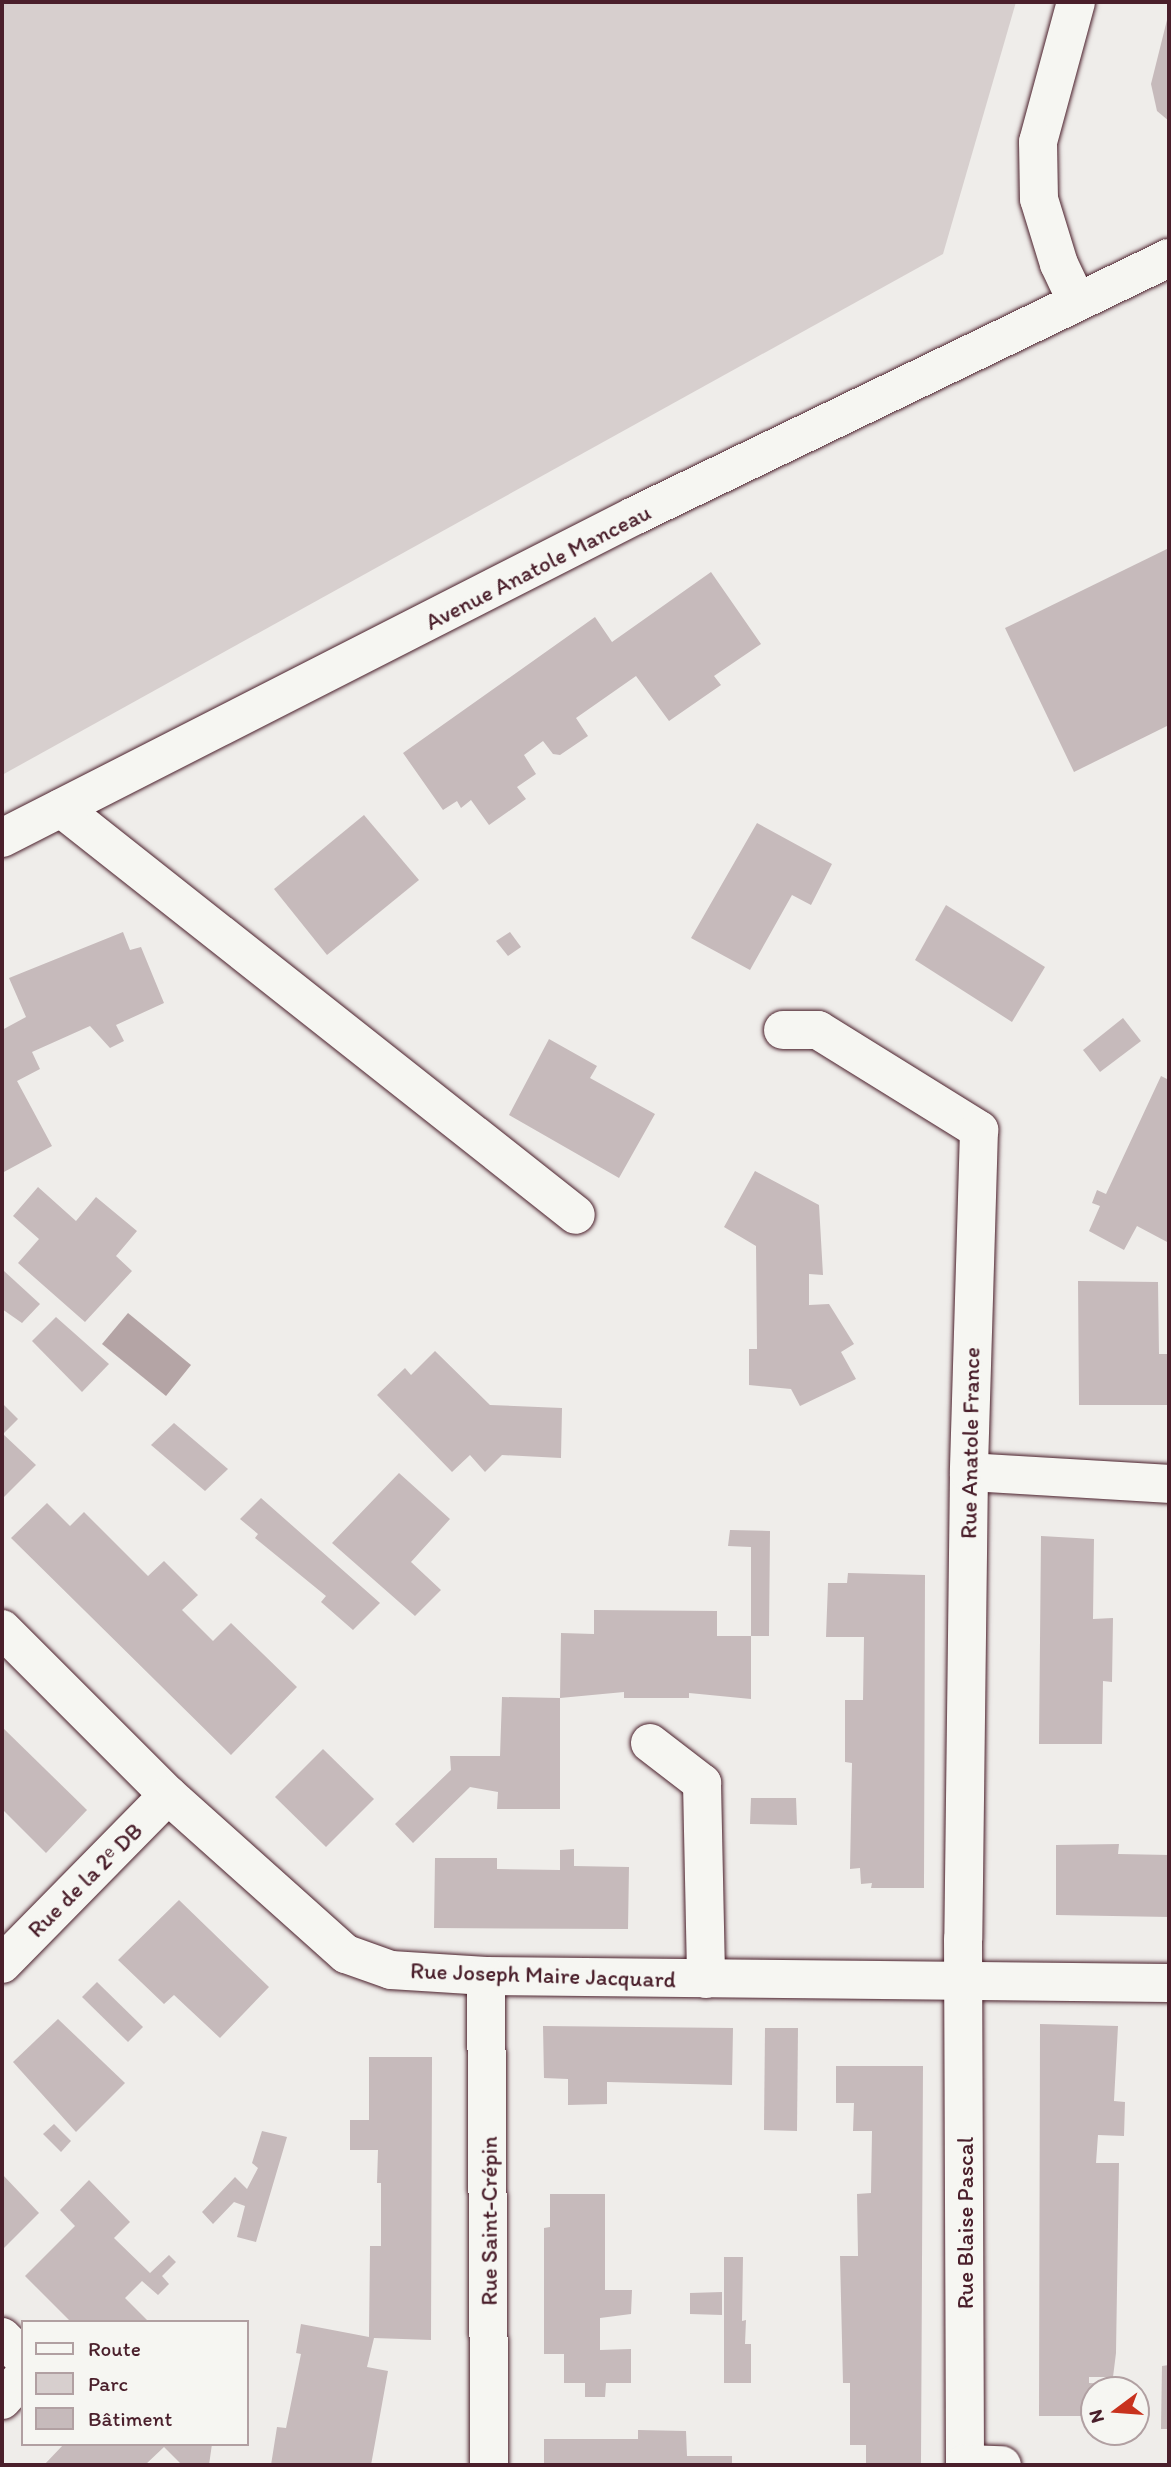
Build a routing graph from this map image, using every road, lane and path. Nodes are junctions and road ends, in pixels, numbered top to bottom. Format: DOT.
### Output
graph roads {
  1 [pos="1076,2"];
  2 [pos="1169,258"];
  3 [pos="1077,302"];
  4 [pos="61,808"];
  5 [pos="2,838"];
  6 [pos="783,1030"];
  7 [pos="576,1215"];
  8 [pos="968,1472"];
  9 [pos="1169,1484"];
  10 [pos="2,1629"];
  11 [pos="650,1743"];
  12 [pos="168,1795"];
  13 [pos="2,1964"];
  14 [pos="486,1976"];
  15 [pos="706,1979"];
  16 [pos="964,1980"];
  17 [pos="1169,1983"];
  18 [pos="2,2337"];
  19 [pos="21,2356"];
  20 [pos="21,2379"];
  21 [pos="2,2400"];
  22 [pos="489,2465"];
  23 [pos="977,2465"];
  1 -- 3 [label="street"];
  2 -- 3 [label="street, Avenue Anatole Manceau"];
  3 -- 4 [label="street, Avenue Anatole Manceau"];
  4 -- 5 [label="street, Avenue Anatole Manceau"];
  4 -- 7 [label="street"];
  6 -- 8 [label="street, Rue Anatole France"];
  8 -- 9 [label="street"];
  8 -- 16 [label="street, Rue Anatole France"];
  10 -- 12 [label="street, Rue Joseph Maire Jacquard"];
  11 -- 15 [label="street"];
  12 -- 13 [label="street, Rue de la 2ᵉ DB"];
  12 -- 14 [label="street, Rue Joseph Maire Jacquard"];
  14 -- 15 [label="street, Rue Joseph Maire Jacquard"];
  14 -- 22 [label="street, Rue Saint-Crépin"];
  15 -- 16 [label="street, Rue Joseph Maire Jacquard"];
  16 -- 17 [label="street, Rue Joseph Maire Jacquard"];
  16 -- 23 [label="street, Rue Blaise Pascal"];
  18 -- 19 [label="street"];
  20 -- 21 [label="street"];
}
